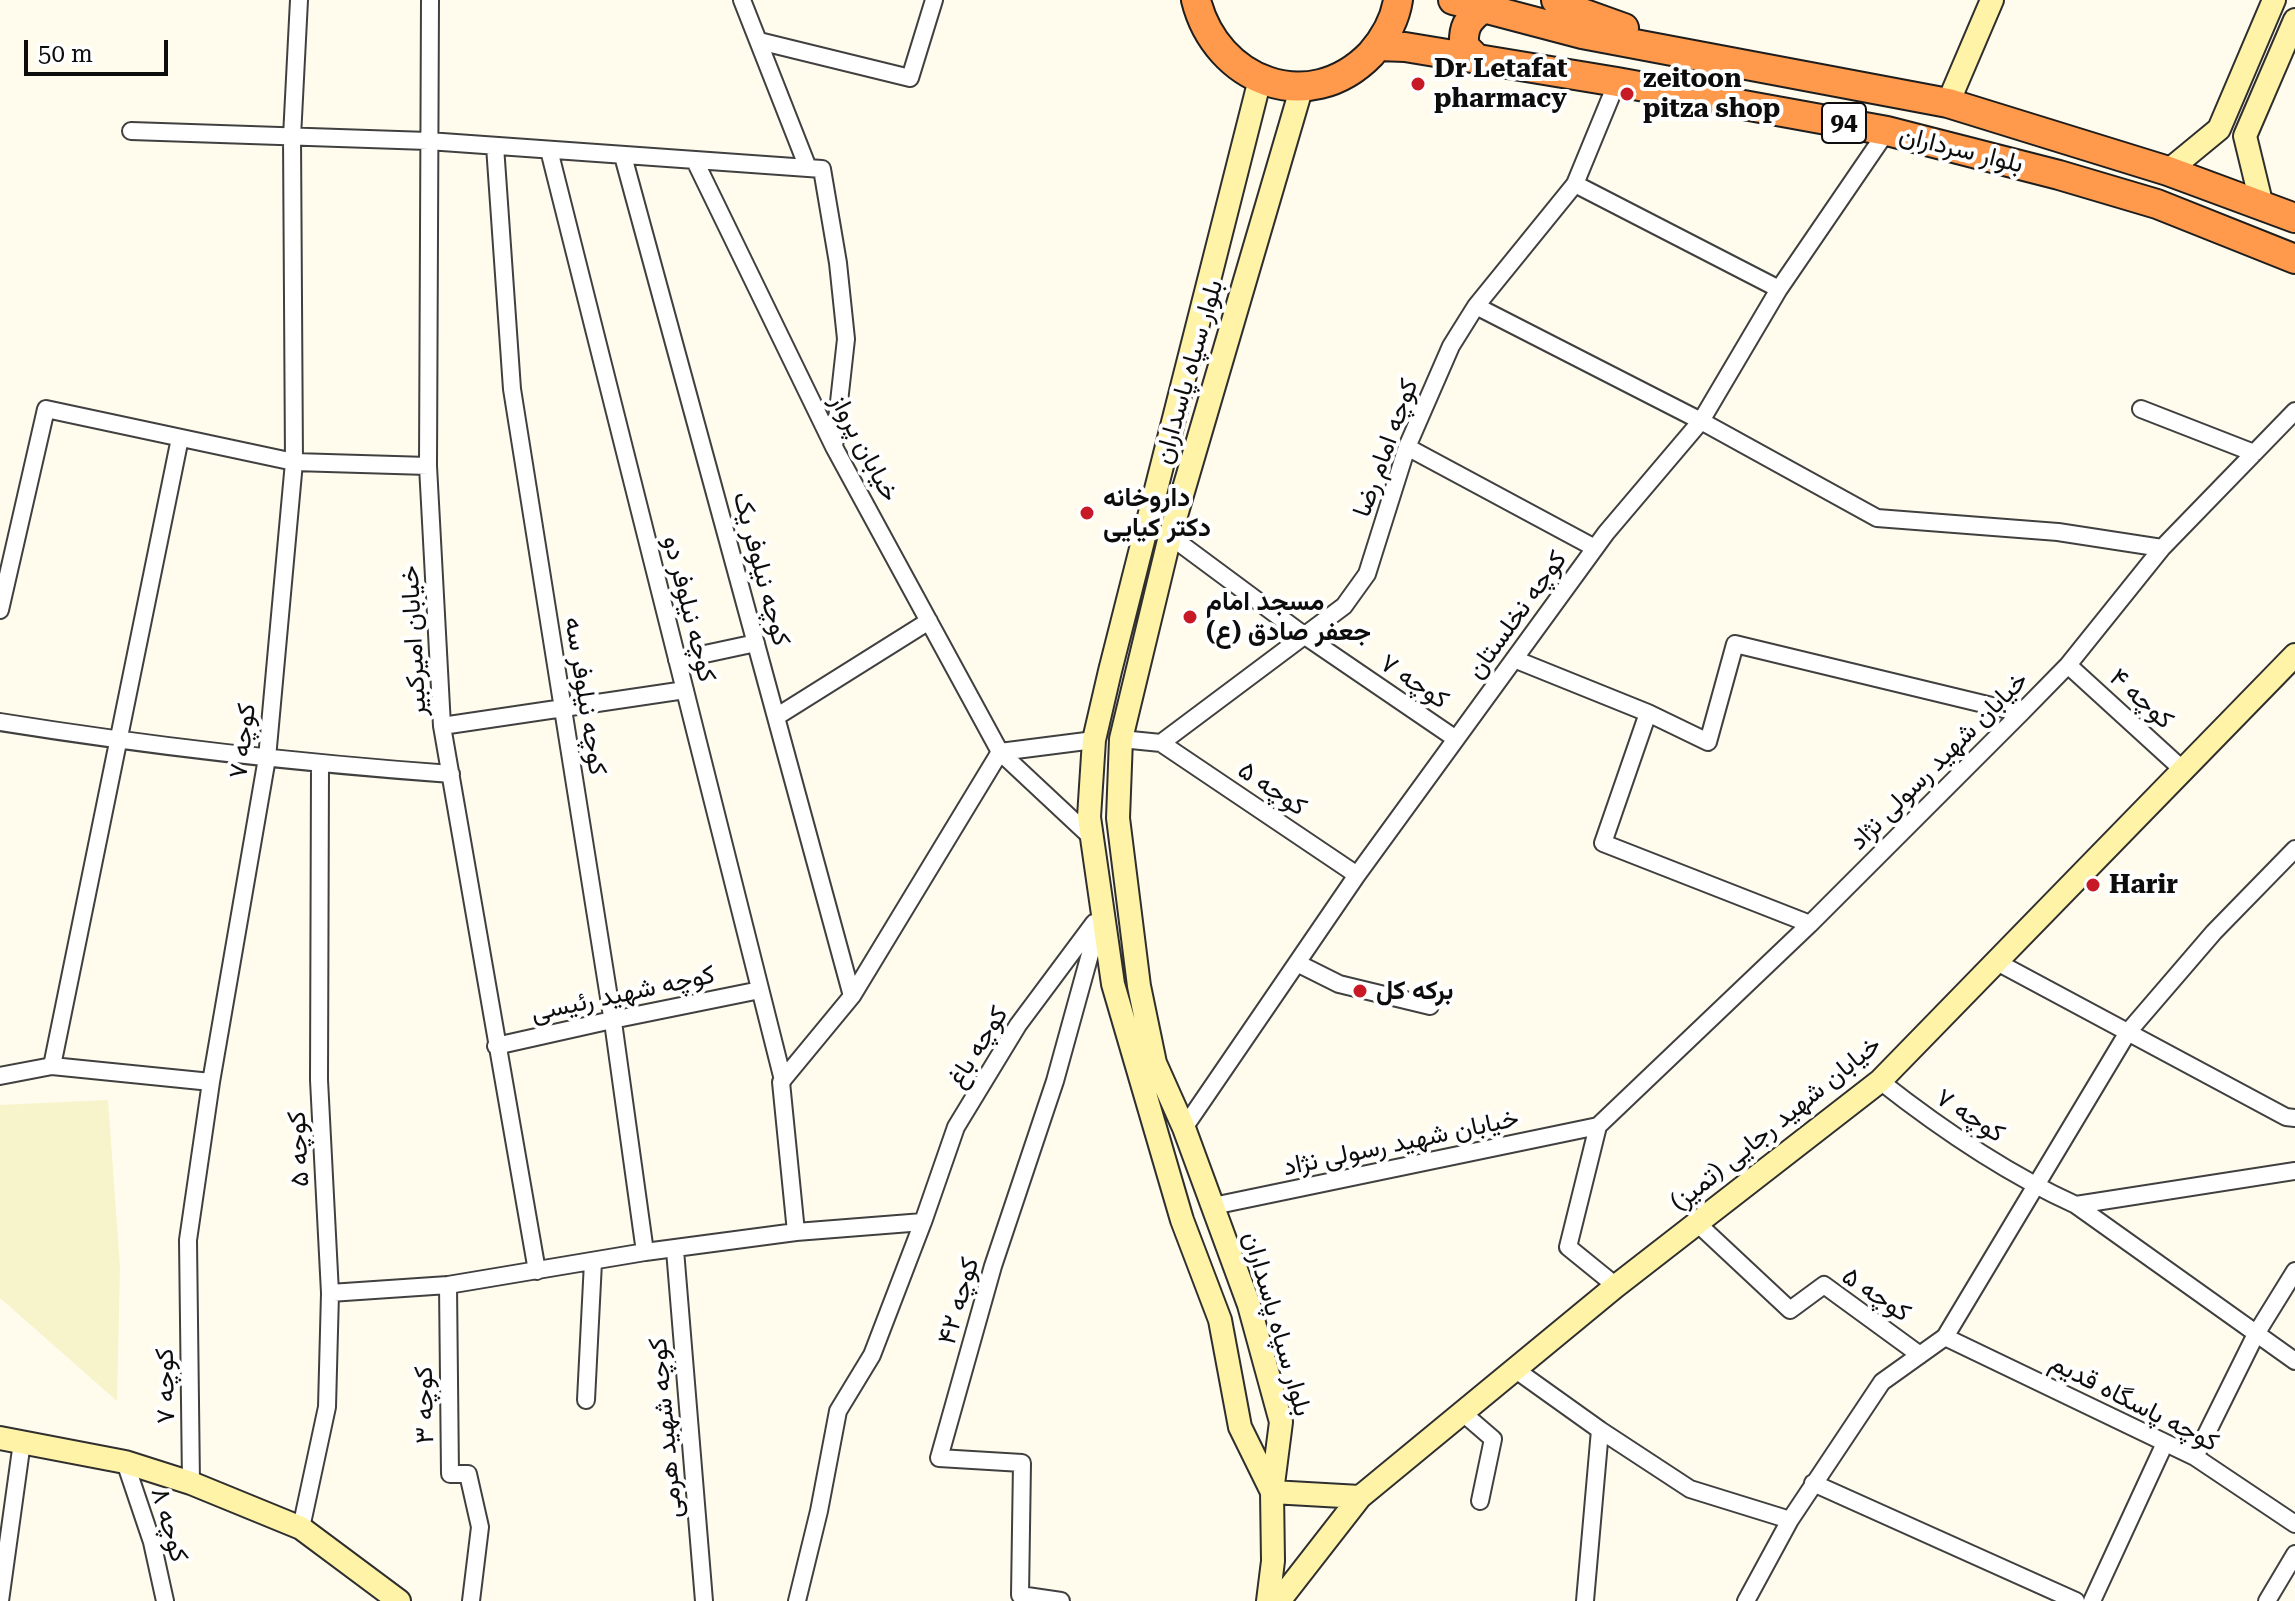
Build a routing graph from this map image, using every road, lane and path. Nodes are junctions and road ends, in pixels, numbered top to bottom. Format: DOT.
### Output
graph roads {
  1 [pos="299,0"];
  2 [pos="430,0"];
  3 [pos="742,0"];
  4 [pos="934,0"];
  5 [pos="1196,0"];
  6 [pos="1398,0"];
  7 [pos="1453,0"];
  8 [pos="1556,0"];
  9 [pos="1992,0"];
  10 [pos="2274,0"];
  11 [pos="1482,9"];
  12 [pos="2295,20"];
  13 [pos="759,41"];
  14 [pos="1378,46"];
  15 [pos="1700,55"];
  16 [pos="1477,59"];
  17 [pos="1260,79"];
  18 [pos="1617,82"];
  19 [pos="1302,86"];
  20 [pos="1948,103"];
  21 [pos="131,131"];
  22 [pos="1887,131"];
  23 [pos="292,137"];
  24 [pos="428,141"];
  25 [pos="495,146"];
  26 [pos="549,150"];
  27 [pos="623,156"];
  28 [pos="695,161"];
  29 [pos="808,168"];
  30 [pos="2168,171"];
  31 [pos="1575,184"];
  32 [pos="2262,206"];
  33 [pos="2295,218"];
  34 [pos="2295,259"];
  35 [pos="1779,289"];
  36 [pos="1476,306"];
  37 [pos="2141,409"];
  38 [pos="2295,411"];
  39 [pos="1701,421"];
  40 [pos="180,438"];
  41 [pos="834,447"];
  42 [pos="1407,447"];
  43 [pos="2254,453"];
  44 [pos="294,462"];
  45 [pos="428,466"];
  46 [pos="1170,536"];
  47 [pos="1595,548"];
  48 [pos="2162,548"];
  49 [pos="0,610"];
  50 [pos="929,621"];
  51 [pos="1305,636"];
  52 [pos="756,643"];
  53 [pos="2295,655"];
  54 [pos="1514,659"];
  55 [pos="677,660"];
  56 [pos="2068,665"];
  57 [pos="685,690"];
  58 [pos="563,707"];
  59 [pos="1648,713"];
  60 [pos="2021,713"];
  61 [pos="776,717"];
  62 [pos="0,722"];
  63 [pos="442,726"];
  64 [pos="1121,739"];
  65 [pos="1456,739"];
  66 [pos="117,740"];
  67 [pos="1094,740"];
  68 [pos="1161,743"];
  69 [pos="1000,752"];
  70 [pos="267,758"];
  71 [pos="320,765"];
  72 [pos="2182,769"];
  73 [pos="451,774"];
  74 [pos="1092,838"];
  75 [pos="2294,848"];
  76 [pos="1357,875"];
  77 [pos="1102,913"];
  78 [pos="1810,924"];
  79 [pos="1995,961"];
  80 [pos="1297,963"];
  81 [pos="760,990"];
  82 [pos="852,996"];
  83 [pos="1430,1006"];
  84 [pos="612,1020"];
  85 [pos="2128,1032"];
  86 [pos="496,1046"];
  87 [pos="52,1066"];
  88 [pos="0,1076"];
  89 [pos="783,1080"];
  90 [pos="1880,1081"];
  91 [pos="211,1082"];
  92 [pos="2295,1118"];
  93 [pos="1598,1126"];
  94 [pos="1184,1128"];
  95 [pos="2295,1171"];
  96 [pos="2035,1187"];
  97 [pos="2076,1205"];
  98 [pos="1213,1206"];
  99 [pos="923,1222"];
  100 [pos="1698,1224"];
  101 [pos="796,1232"];
  102 [pos="675,1250"];
  103 [pos="645,1252"];
  104 [pos="593,1262"];
  105 [pos="537,1271"];
  106 [pos="2295,1271"];
  107 [pos="448,1285"];
  108 [pos="1616,1286"];
  109 [pos="330,1293"];
  110 [pos="2256,1334"];
  111 [pos="1945,1337"];
  112 [pos="1920,1355"];
  113 [pos="2295,1361"];
  114 [pos="1516,1370"];
  115 [pos="586,1400"];
  116 [pos="1464,1414"];
  117 [pos="1600,1430"];
  118 [pos="11,1440"];
  119 [pos="2165,1443"];
  120 [pos="2195,1457"];
  121 [pos="125,1462"];
  122 [pos="191,1483"];
  123 [pos="1813,1483"];
  124 [pos="1272,1492"];
  125 [pos="1360,1497"];
  126 [pos="1480,1501"];
  127 [pos="1790,1520"];
  128 [pos="2295,1524"];
  129 [pos="301,1528"];
  130 [pos="2295,1554"];
  131 [pos="0,1601"];
  132 [pos="165,1601"];
  133 [pos="399,1601"];
  134 [pos="471,1601"];
  135 [pos="704,1601"];
  136 [pos="797,1601"];
  137 [pos="1061,1601"];
  138 [pos="1268,1601"];
  139 [pos="1279,1601"];
  140 [pos="1585,1601"];
  141 [pos="1746,1601"];
  142 [pos="2076,1601"];
  143 [pos="2092,1601"];
  144 [pos="2267,1601"];
  1 -- 23 [label="street, کوچه ۷"];
  2 -- 24 [label="street, خیابان امیرکبیر"];
  3 -- 13 [label="street"];
  4 -- 13 [label="street"];
  5 -- 17 [label="highway"];
  6 -- 14 [label="highway"];
  7 -- 11 [label="highway, بلوار سرداران / 94"];
  8 -- 15 [label="highway"];
  9 -- 20 [label="main road"];
  10 -- 30 [label="main road"];
  11 -- 15 [label="highway, بلوار سرداران / 94"];
  11 -- 16 [label="highway"];
  12 -- 32 [label="main road"];
  13 -- 29 [label="street"];
  14 -- 16 [label="highway, بلوار سرداران / 94"];
  14 -- 19 [label="highway"];
  15 -- 20 [label="highway, بلوار سرداران / 94"];
  16 -- 18 [label="highway, بلوار سرداران / 94"];
  17 -- 19 [label="highway"];
  17 -- 67 [label="main road, بلوار سپاه پاسداران"];
  18 -- 22 [label="highway, بلوار سرداران / 94"];
  18 -- 31 [label="street, کوچه امام رضا"];
  19 -- 46 [label="main road, بلوار سپاه پاسداران"];
  20 -- 30 [label="highway, بلوار سرداران / 94"];
  21 -- 23 [label="street"];
  22 -- 34 [label="highway, بلوار سرداران / 94"];
  22 -- 35 [label="street, کوچه نخلستان"];
  23 -- 24 [label="street"];
  23 -- 44 [label="street, کوچه ۷"];
  24 -- 25 [label="street"];
  24 -- 45 [label="street, خیابان امیرکبیر"];
  25 -- 26 [label="street"];
  25 -- 58 [label="street, کوچه نیلوفر سه"];
  26 -- 27 [label="street"];
  26 -- 55 [label="street, کوچه نیلوفر دو"];
  27 -- 28 [label="street"];
  27 -- 52 [label="street, کوچه نیلوفر یک"];
  28 -- 29 [label="street"];
  28 -- 41 [label="street, خیابان پرواز"];
  29 -- 41 [label="street"];
  30 -- 32 [label="highway, بلوار سرداران / 94"];
  31 -- 35 [label="street"];
  31 -- 36 [label="street, کوچه امام رضا"];
  32 -- 33 [label="highway, بلوار سرداران / 94"];
  35 -- 39 [label="street, کوچه نخلستان"];
  36 -- 39 [label="street"];
  36 -- 42 [label="street, کوچه امام رضا"];
  37 -- 43 [label="street"];
  38 -- 43 [label="street, خیابان شهید رسولی نژاد"];
  39 -- 47 [label="street, کوچه نخلستان"];
  39 -- 48 [label="street"];
  40 -- 44 [label="street"];
  40 -- 49 [label="street"];
  40 -- 66 [label="street"];
  41 -- 50 [label="street, خیابان پرواز"];
  42 -- 47 [label="street"];
  42 -- 51 [label="street, کوچه امام رضا"];
  43 -- 48 [label="street, خیابان شهید رسولی نژاد"];
  44 -- 45 [label="street"];
  44 -- 70 [label="street, کوچه ۷"];
  45 -- 63 [label="street, خیابان امیرکبیر"];
  46 -- 51 [label="street, کوچه ۷"];
  46 -- 64 [label="main road, بلوار سپاه پاسداران"];
  47 -- 54 [label="street, کوچه نخلستان"];
  48 -- 56 [label="street, خیابان شهید رسولی نژاد"];
  50 -- 61 [label="street"];
  50 -- 69 [label="street, خیابان پرواز"];
  51 -- 65 [label="street, کوچه ۷"];
  51 -- 68 [label="street, کوچه امام رضا"];
  52 -- 55 [label="street"];
  52 -- 61 [label="street, کوچه نیلوفر یک"];
  53 -- 72 [label="main road, خیابان شهید رجایی (تمیز)"];
  54 -- 59 [label="street"];
  54 -- 65 [label="street, کوچه نخلستان"];
  55 -- 57 [label="street, کوچه نیلوفر دو"];
  56 -- 60 [label="street, خیابان شهید رسولی نژاد"];
  56 -- 72 [label="street, کوچه ۴"];
  57 -- 58 [label="street"];
  57 -- 81 [label="street, کوچه نیلوفر دو"];
  58 -- 63 [label="street"];
  58 -- 84 [label="street, کوچه نیلوفر سه"];
  59 -- 60 [label="street"];
  59 -- 78 [label="street"];
  60 -- 78 [label="street, خیابان شهید رسولی نژاد"];
  61 -- 82 [label="street, کوچه نیلوفر یک"];
  62 -- 66 [label="street"];
  63 -- 73 [label="street, خیابان امیرکبیر"];
  64 -- 68 [label="street"];
  64 -- 94 [label="main road, بلوار سپاه پاسداران"];
  65 -- 76 [label="street, کوچه نخلستان"];
  66 -- 70 [label="street"];
  66 -- 87 [label="street"];
  67 -- 69 [label="street"];
  67 -- 74 [label="main road, بلوار سپاه پاسداران"];
  68 -- 76 [label="street, کوچه ۵"];
  69 -- 74 [label="street, خیابان پرواز"];
  69 -- 82 [label="street"];
  70 -- 71 [label="street"];
  70 -- 91 [label="street, کوچه ۷"];
  71 -- 73 [label="street"];
  71 -- 109 [label="street, کوچه ۵"];
  72 -- 79 [label="main road, خیابان شهید رجایی (تمیز)"];
  73 -- 86 [label="street, خیابان امیرکبیر"];
  74 -- 77 [label="main road, بلوار سپاه پاسداران"];
  75 -- 85 [label="street"];
  76 -- 80 [label="street, کوچه نخلستان"];
  77 -- 99 [label="street, کوچه باغ"];
  77 -- 124 [label="main road, بلوار سپاه پاسداران"];
  77 -- 137 [label="street, کوچه ۴۲"];
  78 -- 93 [label="street, خیابان شهید رسولی نژاد"];
  79 -- 85 [label="street"];
  79 -- 90 [label="main road, خیابان شهید رجایی (تمیز)"];
  80 -- 83 [label="street"];
  80 -- 94 [label="street, کوچه نخلستان"];
  81 -- 84 [label="street, کوچه شهید رئیسی"];
  81 -- 89 [label="street, کوچه نیلوفر دو"];
  82 -- 89 [label="street"];
  84 -- 86 [label="street, کوچه شهید رئیسی"];
  84 -- 103 [label="street, کوچه نیلوفر سه"];
  85 -- 92 [label="street"];
  85 -- 96 [label="street"];
  86 -- 105 [label="street, خیابان امیرکبیر"];
  87 -- 88 [label="street"];
  87 -- 91 [label="street"];
  89 -- 101 [label="street, کوچه نیلوفر دو"];
  90 -- 96 [label="street, کوچه ۷"];
  90 -- 100 [label="main road, خیابان شهید رجایی (تمیز)"];
  91 -- 122 [label="street, کوچه ۷"];
  93 -- 98 [label="street, خیابان شهید رسولی نژاد"];
  93 -- 108 [label="street"];
  94 -- 98 [label="main road, بلوار سپاه پاسداران"];
  95 -- 97 [label="street"];
  96 -- 97 [label="street, کوچه ۷"];
  96 -- 111 [label="street"];
  97 -- 110 [label="street, کوچه ۷"];
  98 -- 124 [label="main road, بلوار سپاه پاسداران"];
  99 -- 101 [label="street"];
  99 -- 136 [label="street, کوچه باغ"];
  100 -- 108 [label="main road, خیابان شهید رجایی (تمیز)"];
  100 -- 112 [label="street, کوچه ۵"];
  101 -- 102 [label="street"];
  102 -- 103 [label="street"];
  102 -- 135 [label="street, کوچه شهید هرمی"];
  103 -- 104 [label="street"];
  104 -- 105 [label="street"];
  104 -- 115 [label="street"];
  105 -- 107 [label="street"];
  106 -- 110 [label="street"];
  107 -- 109 [label="street"];
  107 -- 134 [label="street, کوچه ۳"];
  108 -- 114 [label="main road, خیابان شهید رجایی (تمیز)"];
  109 -- 129 [label="street, کوچه ۵"];
  110 -- 113 [label="street, کوچه ۷"];
  110 -- 120 [label="street"];
  111 -- 112 [label="street"];
  111 -- 119 [label="street, کوچه پاسگاه قدیم"];
  112 -- 123 [label="street"];
  114 -- 116 [label="main road, خیابان شهید رجایی (تمیز)"];
  114 -- 117 [label="street"];
  116 -- 125 [label="main road, خیابان شهید رجایی (تمیز)"];
  116 -- 126 [label="street"];
  117 -- 127 [label="street"];
  117 -- 140 [label="street"];
  118 -- 121 [label="main road"];
  118 -- 131 [label="street"];
  119 -- 120 [label="street, کوچه پاسگاه قدیم"];
  119 -- 143 [label="street"];
  120 -- 128 [label="street, کوچه پاسگاه قدیم"];
  121 -- 122 [label="main road"];
  121 -- 132 [label="street, کوچه ۸"];
  122 -- 129 [label="main road"];
  123 -- 127 [label="street"];
  123 -- 142 [label="street"];
  124 -- 125 [label="main road"];
  124 -- 138 [label="main road"];
  125 -- 139 [label="main road, خیابان شهید رجایی (تمیز)"];
  127 -- 141 [label="street"];
  129 -- 133 [label="main road"];
  130 -- 144 [label="street"];
}
